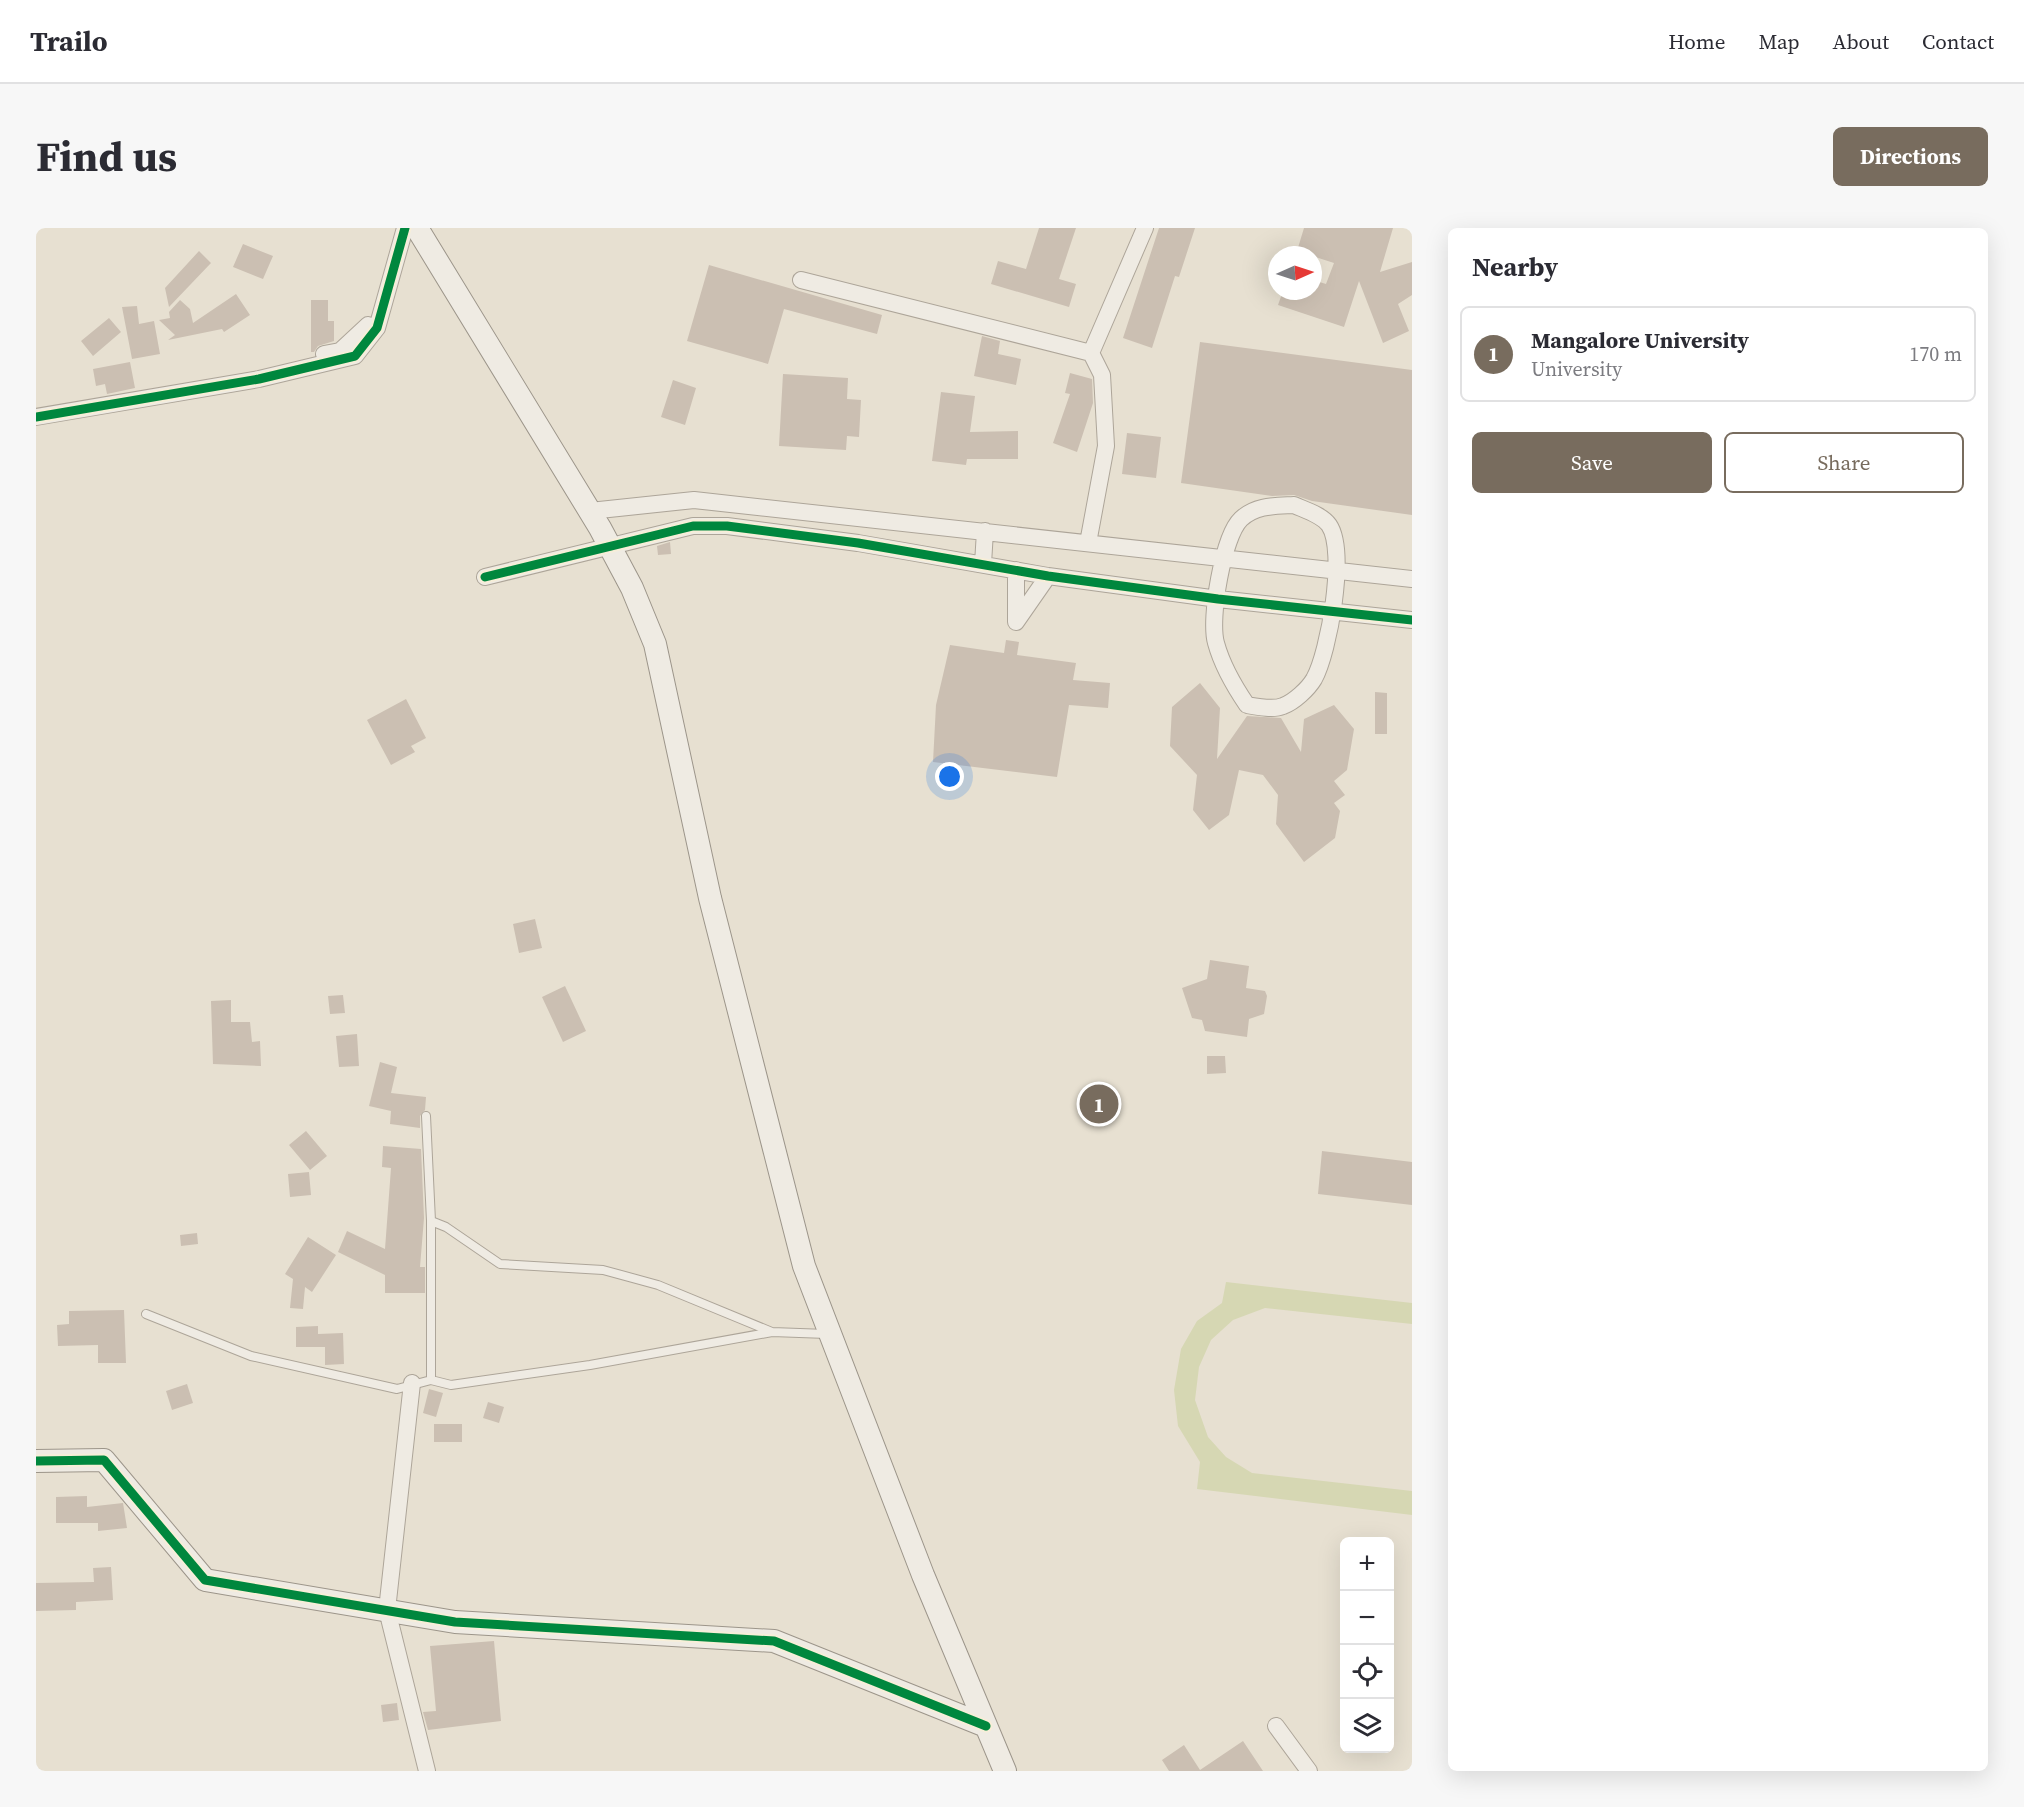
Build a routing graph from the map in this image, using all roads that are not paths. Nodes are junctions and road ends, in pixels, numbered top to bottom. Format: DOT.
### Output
graph roads {
  1 [pos="1145,228"];
  2 [pos="413,229"];
  3 [pos="801,280"];
  4 [pos="1091,353"];
  5 [pos="36,417"];
  6 [pos="590,511"];
  7 [pos="986,531"];
  8 [pos="1088,543"];
  9 [pos="609,545"];
  10 [pos="1222,559"];
  11 [pos="983,564"];
  12 [pos="1016,570"];
  13 [pos="1336,570"];
  14 [pos="1048,576"];
  15 [pos="485,577"];
  16 [pos="1412,579"];
  17 [pos="1218,599"];
  18 [pos="1333,610"];
  19 [pos="1412,620"];
  20 [pos="426,1116"];
  21 [pos="431,1221"];
  22 [pos="146,1314"];
  23 [pos="772,1332"];
  24 [pos="830,1334"];
  25 [pos="431,1380"];
  26 [pos="412,1383"];
  27 [pos="36,1461"];
  28 [pos="387,1610"];
  29 [pos="986,1726"];
  30 [pos="1276,1726"];
  31 [pos="427,1771"];
  32 [pos="1005,1771"];
  33 [pos="1309,1771"];
  1 -- 4 [label="street"];
  2 -- 5 [label="street"];
  2 -- 6 [label="main road"];
  3 -- 4 [label="street"];
  4 -- 8 [label="street"];
  6 -- 7 [label="street"];
  6 -- 9 [label="main road"];
  7 -- 8 [label="street"];
  7 -- 11 [label="street"];
  8 -- 10 [label="street"];
  9 -- 11 [label="street"];
  9 -- 15 [label="street"];
  9 -- 24 [label="main road"];
  10 -- 13 [label="street"];
  10 -- 13 [label="street"];
  10 -- 17 [label="street"];
  11 -- 12 [label="street"];
  12 -- 14 [label="street"];
  12 -- 14 [label="street"];
  13 -- 16 [label="street"];
  13 -- 18 [label="street"];
  14 -- 17 [label="street"];
  17 -- 18 [label="street"];
  17 -- 18 [label="street"];
  18 -- 19 [label="street"];
  20 -- 21 [label="lane"];
  21 -- 23 [label="lane"];
  21 -- 25 [label="lane"];
  22 -- 26 [label="lane"];
  23 -- 24 [label="lane"];
  23 -- 25 [label="lane"];
  24 -- 29 [label="main road"];
  25 -- 26 [label="lane"];
  26 -- 28 [label="street"];
  27 -- 28 [label="main road"];
  28 -- 29 [label="main road"];
  28 -- 31 [label="street"];
  29 -- 32 [label="main road"];
  30 -- 33 [label="street"];
}
